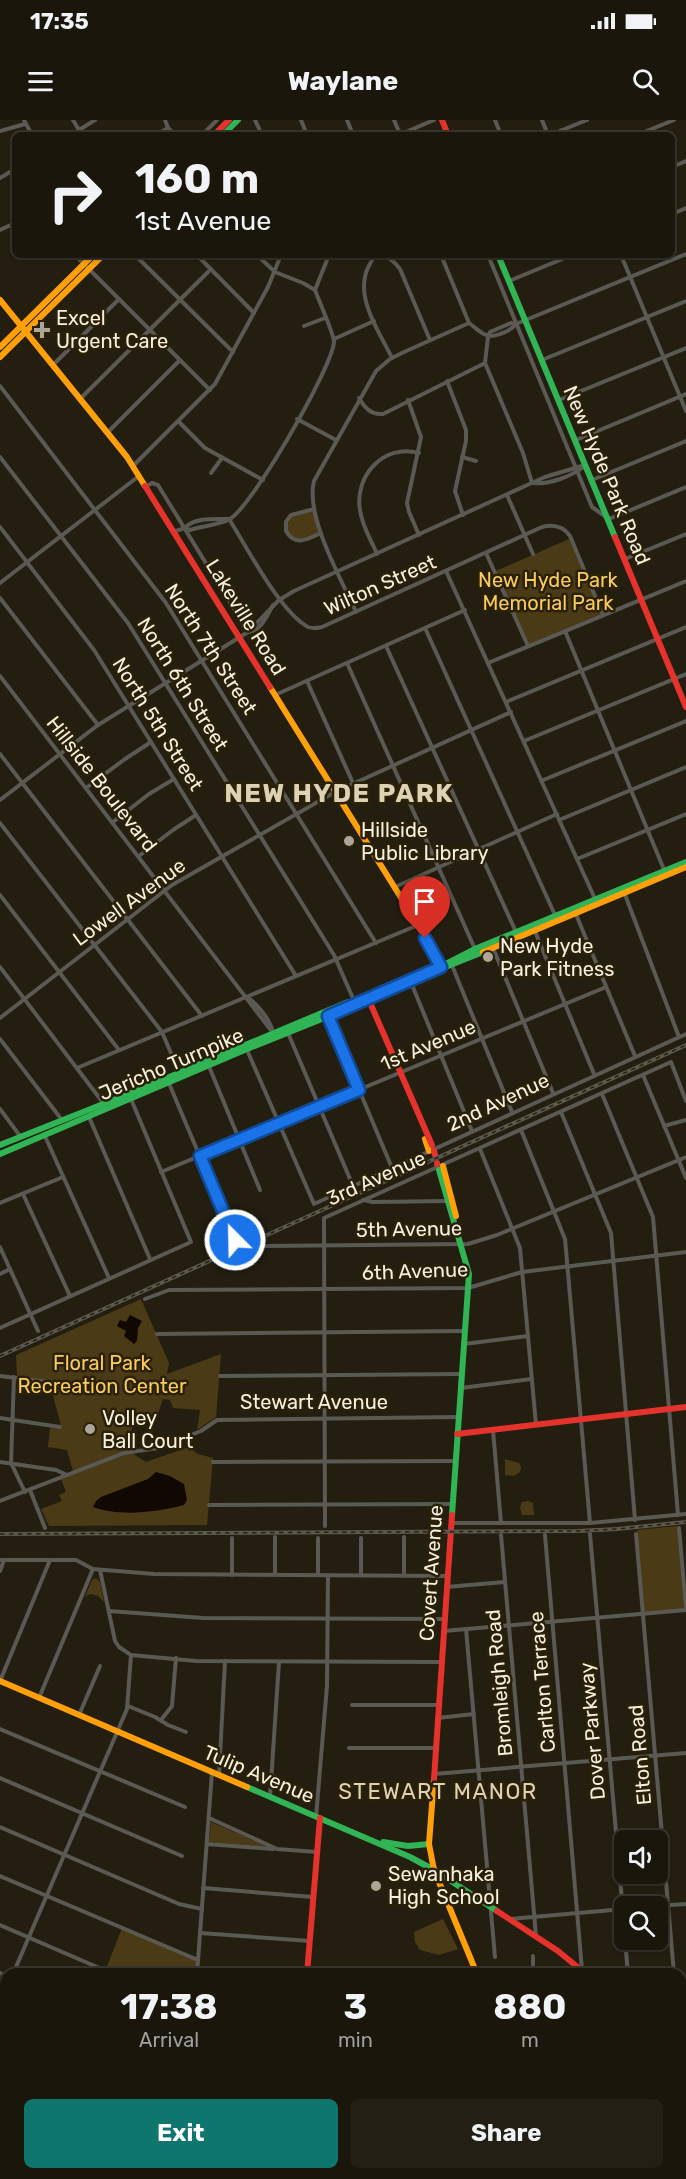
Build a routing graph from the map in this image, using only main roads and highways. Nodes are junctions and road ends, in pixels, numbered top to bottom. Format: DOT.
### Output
graph roads {
  1 [pos="229,120"];
  2 [pos="238,120"];
  3 [pos="217,132"];
  4 [pos="226,132"];
  5 [pos="91,258"];
  6 [pos="98,258"];
  7 [pos="499,258"];
  8 [pos="86,266"];
  9 [pos="0,300"];
  10 [pos="24,328"];
  11 [pos="0,347"];
  12 [pos="0,357"];
  13 [pos="686,707"];
  14 [pos="686,864"];
  15 [pos="575,911"];
  16 [pos="555,916"];
  17 [pos="545,926"];
  18 [pos="533,928"];
  19 [pos="451,963"];
  20 [pos="441,967"];
  21 [pos="368,998"];
  22 [pos="355,1004"];
  23 [pos="287,1030"];
  24 [pos="275,1035"];
  25 [pos="208,1063"];
  26 [pos="168,1080"];
  27 [pos="106,1107"];
  28 [pos="0,1146"];
  29 [pos="432,1151"];
  30 [pos="0,1154"];
  31 [pos="457,1229"];
  32 [pos="686,1407"];
  33 [pos="457,1434"];
  34 [pos="0,1681"];
  35 [pos="318,1818"];
  36 [pos="375,1841"];
  37 [pos="429,1844"];
  38 [pos="434,1870"];
  39 [pos="308,1968"];
  40 [pos="475,1968"];
  41 [pos="576,1968"];
  1 -- 3 [label="main road"];
  2 -- 4 [label="main road"];
  5 -- 8 [label="main road"];
  6 -- 8 [label="main road"];
  7 -- 13 [label="main road, New Hyde Park Road"];
  8 -- 10 [label="main road"];
  9 -- 10 [label="main road, Lakeville Road"];
  10 -- 11 [label="main road"];
  10 -- 12 [label="main road"];
  10 -- 20 [label="main road, Lakeville Road"];
  14 -- 15 [label="main road, Jericho Turnpike"];
  15 -- 16 [label="main road, Jericho Turnpike"];
  15 -- 17 [label="main road, Jericho Turnpike"];
  16 -- 17 [label="main road"];
  16 -- 18 [label="main road, Jericho Turnpike"];
  17 -- 18 [label="main road, Jericho Turnpike"];
  18 -- 19 [label="main road, Jericho Turnpike"];
  18 -- 19 [label="main road, Jericho Turnpike"];
  19 -- 20 [label="main road, Jericho Turnpike"];
  20 -- 21 [label="main road, Jericho Turnpike"];
  21 -- 22 [label="main road, Jericho Turnpike"];
  21 -- 29 [label="main road"];
  22 -- 23 [label="main road, Jericho Turnpike"];
  22 -- 23 [label="main road, Jericho Turnpike"];
  23 -- 24 [label="main road, Jericho Turnpike"];
  24 -- 25 [label="main road, Jericho Turnpike"];
  24 -- 25 [label="main road, Jericho Turnpike"];
  25 -- 26 [label="main road, Jericho Turnpike"];
  26 -- 27 [label="main road, Jericho Turnpike"];
  26 -- 27 [label="main road, Jericho Turnpike"];
  27 -- 28 [label="main road, Jericho Turnpike"];
  27 -- 30 [label="main road, Jericho Turnpike"];
  31 -- 31 [label="main road, Covert Avenue"];
  31 -- 33 [label="main road, Covert Avenue"];
  32 -- 33 [label="main road"];
  33 -- 37 [label="main road, Covert Avenue"];
  34 -- 35 [label="main road, Tulip Avenue"];
  35 -- 36 [label="main road, Tulip Avenue"];
  35 -- 39 [label="main road"];
  36 -- 37 [label="main road"];
  36 -- 38 [label="main road, Tulip Avenue"];
  37 -- 38 [label="main road, Covert Avenue"];
  38 -- 40 [label="main road, Covert Avenue"];
  38 -- 41 [label="main road, Tulip Avenue"];
}
